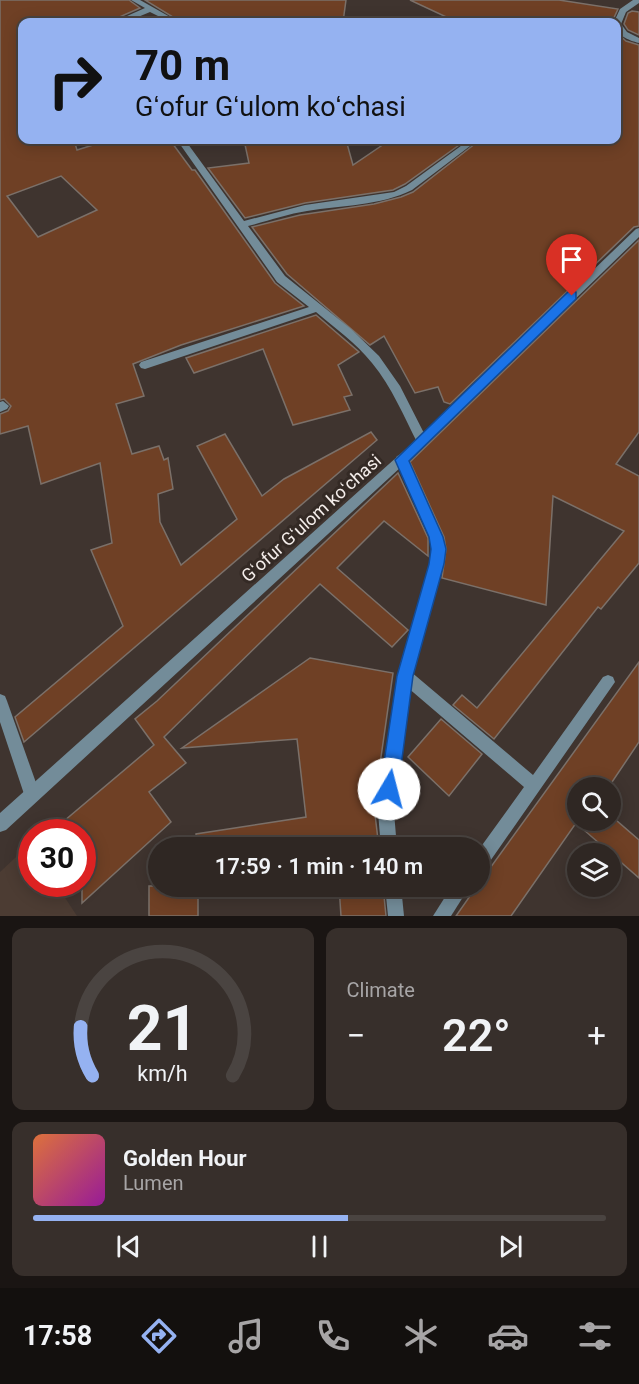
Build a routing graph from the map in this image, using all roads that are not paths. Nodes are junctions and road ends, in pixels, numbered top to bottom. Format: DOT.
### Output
graph roads {
  1 [pos="135,0"];
  2 [pos="638,0"];
  3 [pos="150,9"];
  4 [pos="131,18"];
  5 [pos="167,18"];
  6 [pos="620,18"];
  7 [pos="621,30"];
  8 [pos="639,41"];
  9 [pos="184,144"];
  10 [pos="469,144"];
  11 [pos="242,225"];
  12 [pos="639,231"];
  13 [pos="317,308"];
  14 [pos="145,365"];
  15 [pos="422,441"];
  16 [pos="402,460"];
  17 [pos="405,676"];
  18 [pos="608,682"];
  19 [pos="0,701"];
  20 [pos="534,786"];
  21 [pos="32,794"];
  22 [pos="0,824"];
  23 [pos="388,837"];
  24 [pos="490,847"];
  25 [pos="394,897"];
  26 [pos="454,897"];
  27 [pos="396,916"];
  28 [pos="441,916"];
  1 -- 3 [label="street"];
  2 -- 6 [label="street"];
  3 -- 4 [label="street"];
  3 -- 5 [label="street"];
  7 -- 8 [label="street"];
  9 -- 11 [label="street"];
  10 -- 11 [label="street"];
  11 -- 13 [label="street"];
  12 -- 15 [label="street, Gʻofur Gʻulom koʻchasi"];
  13 -- 14 [label="street"];
  13 -- 15 [label="street"];
  15 -- 16 [label="street, Gʻofur Gʻulom koʻchasi"];
  16 -- 17 [label="street"];
  16 -- 21 [label="street, Gʻofur Gʻulom koʻchasi"];
  17 -- 20 [label="street"];
  17 -- 23 [label="street"];
  18 -- 20 [label="street"];
  19 -- 21 [label="street"];
  20 -- 24 [label="street"];
  21 -- 22 [label="street, Gʻofur Gʻulom koʻchasi"];
  25 -- 27 [label="street"];
  26 -- 28 [label="street"];
}
